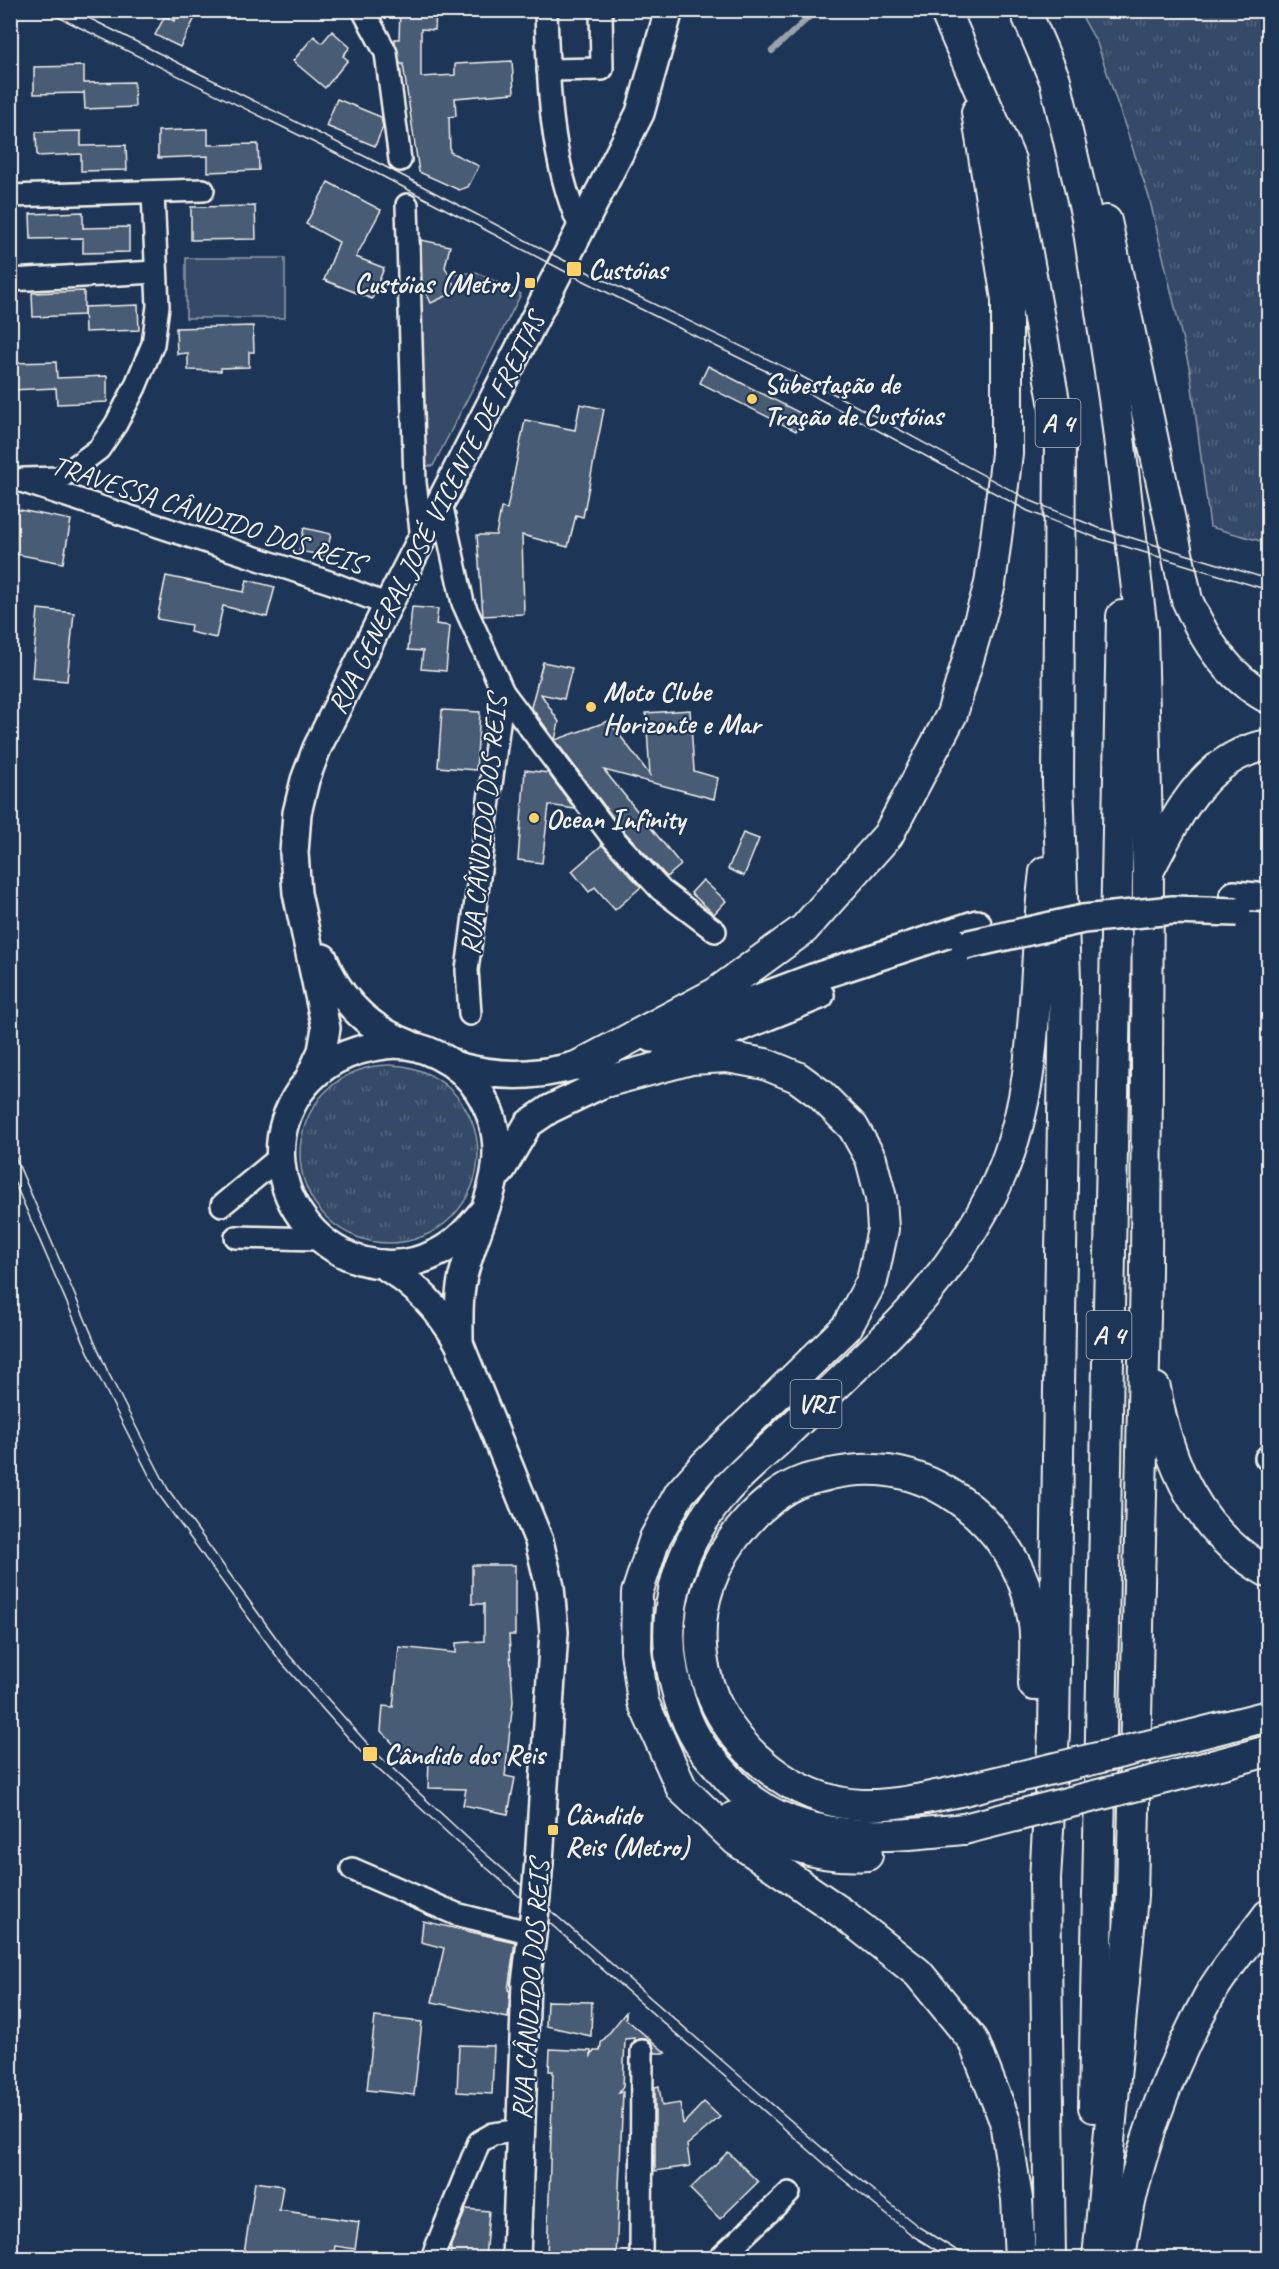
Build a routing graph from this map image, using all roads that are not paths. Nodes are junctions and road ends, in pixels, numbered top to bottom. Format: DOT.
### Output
graph roads {
  1 [pos="363,10"];
  2 [pos="546,10"];
  3 [pos="601,10"];
  4 [pos="669,10"];
  5 [pos="945,10"];
  6 [pos="1025,10"];
  7 [pos="548,70"];
  8 [pos="972,76"];
  9 [pos="1055,80"];
  10 [pos="400,160"];
  11 [pos="203,190"];
  12 [pos="153,193"];
  13 [pos="10,196"];
  14 [pos="407,205"];
  15 [pos="580,227"];
  16 [pos="156,272"];
  17 [pos="10,280"];
  18 [pos="1116,412"];
  19 [pos="12,476"];
  20 [pos="441,503"];
  21 [pos="422,538"];
  22 [pos="388,605"];
  23 [pos="503,692"];
  24 [pos="1269,698"];
  25 [pos="1269,745"];
  26 [pos="1058,783"];
  27 [pos="1148,871"];
  28 [pos="297,893"];
  29 [pos="1269,898"];
  30 [pos="1235,904"];
  31 [pos="1269,915"];
  32 [pos="715,931"];
  33 [pos="470,1014"];
  34 [pos="418,1048"];
  35 [pos="455,1066"];
  36 [pos="588,1075"];
  37 [pos="308,1081"];
  38 [pos="280,1157"];
  39 [pos="496,1178"];
  40 [pos="222,1205"];
  41 [pos="482,1213"];
  42 [pos="236,1237"];
  43 [pos="319,1239"];
  44 [pos="382,1264"];
  45 [pos="1146,1272"];
  46 [pos="459,1343"];
  47 [pos="1269,1572"];
  48 [pos="1269,1716"];
  49 [pos="1269,1751"];
  50 [pos="666,1753"];
  51 [pos="964,1829"];
  52 [pos="352,1869"];
  53 [pos="1045,1879"];
  54 [pos="1269,1915"];
  55 [pos="533,1926"];
  56 [pos="642,2051"];
  57 [pos="521,2130"];
  58 [pos="789,2193"];
  59 [pos="432,2259"];
  60 [pos="516,2259"];
  61 [pos="641,2259"];
  62 [pos="720,2259"];
  63 [pos="1020,2259"];
  64 [pos="1050,2259"];
  65 [pos="1097,2259"];
  66 [pos="1120,2259"];
  1 -- 10 [label="street"];
  2 -- 7 [label="street"];
  3 -- 7 [label="street"];
  4 -- 15 [label="main road, RUA GENERAL JOSÉ VICENTE DE FREITAS"];
  5 -- 8 [label="highway, A 4"];
  6 -- 9 [label="highway, A 4"];
  7 -- 15 [label="street"];
  8 -- 26 [label="highway, A 4"];
  8 -- 36 [label="highway"];
  9 -- 18 [label="highway, A 4"];
  9 -- 24 [label="highway"];
  11 -- 12 [label="street"];
  12 -- 13 [label="street"];
  12 -- 16 [label="street"];
  14 -- 21 [label="street"];
  15 -- 20 [label="main road, RUA GENERAL JOSÉ VICENTE DE FREITAS"];
  16 -- 17 [label="street"];
  16 -- 19 [label="street"];
  18 -- 27 [label="highway"];
  18 -- 65 [label="highway, A 4"];
  19 -- 22 [label="street, TRAVESSA CÂNDIDO DOS REIS"];
  20 -- 21 [label="main road, RUA GENERAL JOSÉ VICENTE DE FREITAS"];
  20 -- 23 [label="street, RUA CÂNDIDO DOS REIS"];
  21 -- 22 [label="main road, RUA GENERAL JOSÉ VICENTE DE FREITAS"];
  22 -- 28 [label="main road, RUA GENERAL JOSÉ VICENTE DE FREITAS"];
  23 -- 32 [label="street"];
  23 -- 33 [label="street, RUA CÂNDIDO DOS REIS"];
  25 -- 27 [label="highway"];
  26 -- 51 [label="highway, VRI"];
  26 -- 53 [label="highway, A 4"];
  27 -- 45 [label="highway"];
  28 -- 34 [label="main road"];
  28 -- 37 [label="main road"];
  29 -- 30 [label="main road"];
  30 -- 31 [label="main road"];
  30 -- 36 [label="main road"];
  34 -- 35 [label="main road, RUA CÂNDIDO DOS REIS"];
  34 -- 37 [label="main road, RUA CÂNDIDO DOS REIS"];
  35 -- 36 [label="main road"];
  35 -- 39 [label="main road, RUA CÂNDIDO DOS REIS"];
  36 -- 39 [label="main road"];
  36 -- 50 [label="highway"];
  37 -- 38 [label="main road, RUA CÂNDIDO DOS REIS"];
  38 -- 40 [label="street"];
  38 -- 43 [label="main road, RUA CÂNDIDO DOS REIS"];
  39 -- 41 [label="main road, RUA CÂNDIDO DOS REIS"];
  41 -- 44 [label="main road, RUA CÂNDIDO DOS REIS"];
  41 -- 46 [label="main road, RUA CÂNDIDO DOS REIS"];
  42 -- 43 [label="street"];
  43 -- 44 [label="main road, RUA CÂNDIDO DOS REIS"];
  44 -- 46 [label="main road, RUA CÂNDIDO DOS REIS"];
  45 -- 47 [label="highway"];
  45 -- 65 [label="highway"];
  46 -- 55 [label="main road, RUA CÂNDIDO DOS REIS, bridge"];
  48 -- 53 [label="highway, bridge"];
  49 -- 51 [label="highway, VRI, bridge"];
  50 -- 51 [label="highway, VRI"];
  50 -- 63 [label="highway"];
  52 -- 55 [label="street"];
  53 -- 64 [label="highway, A 4"];
  54 -- 66 [label="highway"];
  55 -- 57 [label="main road, RUA CÂNDIDO DOS REIS"];
  56 -- 61 [label="street"];
  57 -- 59 [label="street"];
  57 -- 60 [label="main road, RUA CÂNDIDO DOS REIS"];
  58 -- 62 [label="street"];
}
